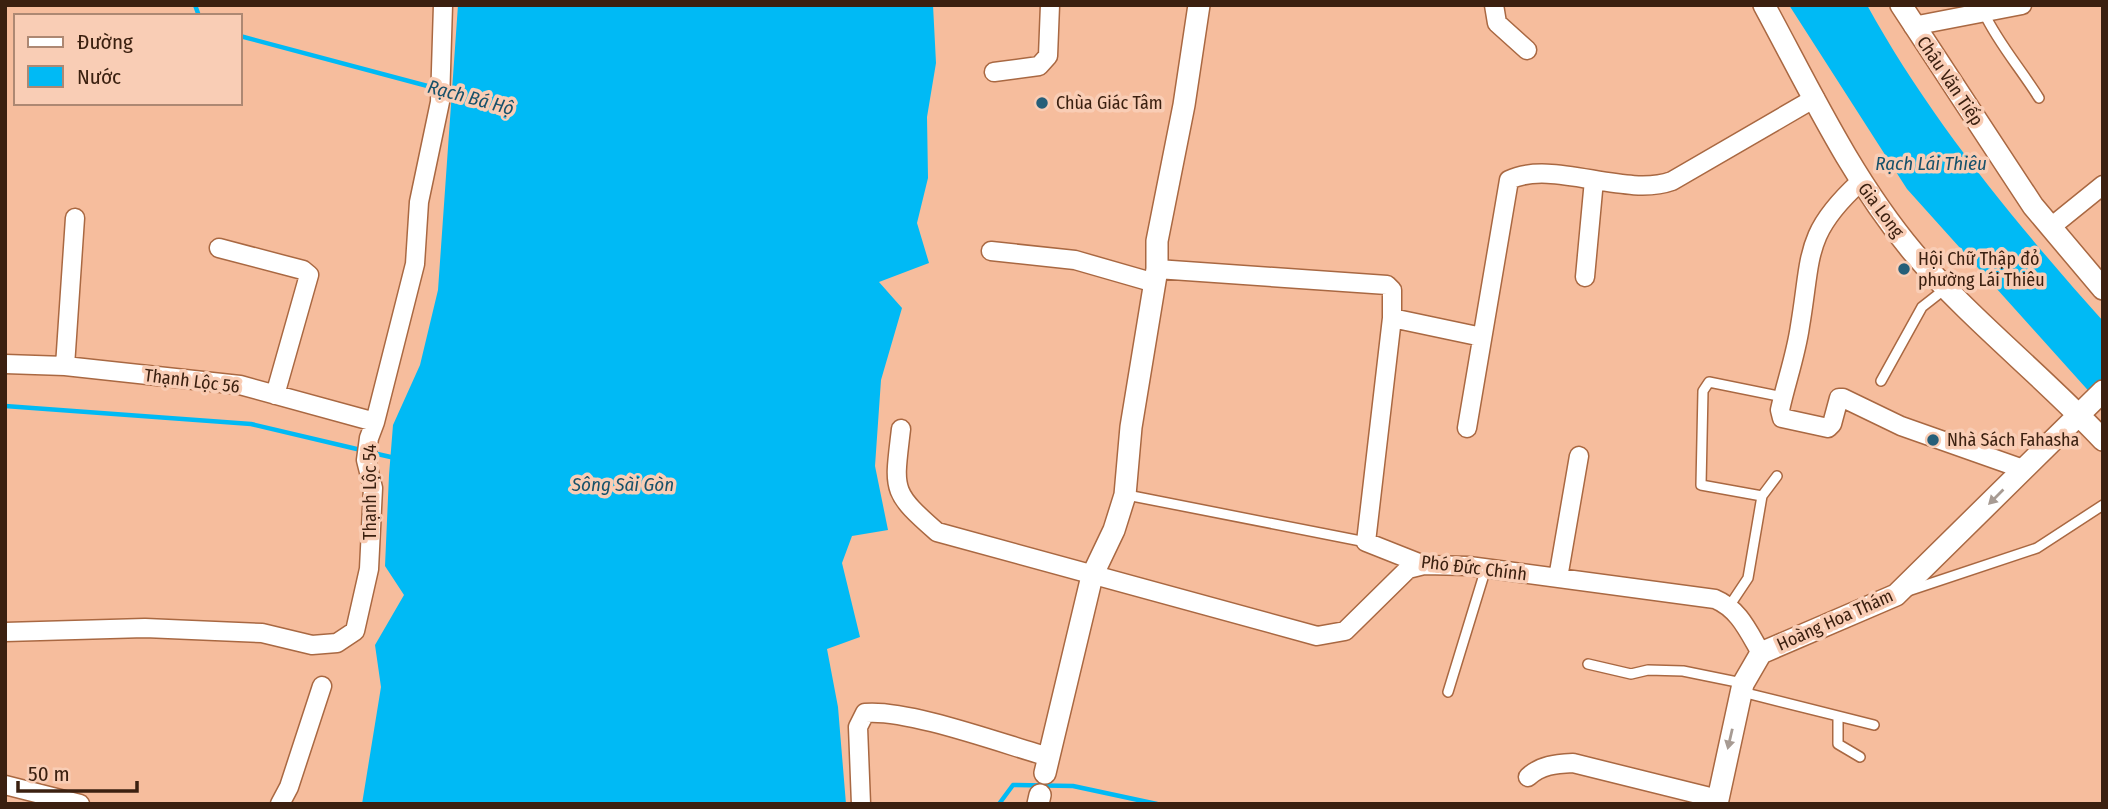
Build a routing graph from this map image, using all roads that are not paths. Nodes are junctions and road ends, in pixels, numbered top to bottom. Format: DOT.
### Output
graph roads {
  1 [pos="443,5"];
  2 [pos="1050,5"];
  3 [pos="1199,5"];
  4 [pos="1494,5"];
  5 [pos="1764,5"];
  6 [pos="1901,5"];
  7 [pos="2022,5"];
  8 [pos="1984,13"];
  9 [pos="1913,26"];
  10 [pos="1527,50"];
  11 [pos="994,72"];
  12 [pos="2039,98"];
  13 [pos="1815,99"];
  14 [pos="1594,180"];
  15 [pos="1860,182"];
  16 [pos="2103,185"];
  17 [pos="75,218"];
  18 [pos="2051,227"];
  19 [pos="219,248"];
  20 [pos="991,251"];
  21 [pos="1156,276"];
  22 [pos="1586,277"];
  23 [pos="1945,289"];
  24 [pos="2103,289"];
  25 [pos="1392,318"];
  26 [pos="1482,337"];
  27 [pos="5,364"];
  28 [pos="65,366"];
  29 [pos="1881,381"];
  30 [pos="275,395"];
  31 [pos="1783,397"];
  32 [pos="2091,402"];
  33 [pos="375,422"];
  34 [pos="1467,428"];
  35 [pos="901,429"];
  36 [pos="2103,440"];
  37 [pos="1579,456"];
  38 [pos="2024,469"];
  39 [pos="1777,476"];
  40 [pos="1125,495"];
  41 [pos="1762,496"];
  42 [pos="2103,505"];
  43 [pos="1366,542"];
  44 [pos="1424,565"];
  45 [pos="1486,568"];
  46 [pos="1091,576"];
  47 [pos="1558,578"];
  48 [pos="1896,595"];
  49 [pos="1730,605"];
  50 [pos="5,632"];
  51 [pos="1761,653"];
  52 [pos="1588,664"];
  53 [pos="322,686"];
  54 [pos="1743,688"];
  55 [pos="1448,692"];
  56 [pos="1838,718"];
  57 [pos="1874,725"];
  58 [pos="1860,757"];
  59 [pos="1047,765"];
  60 [pos="1528,777"];
  61 [pos="5,785"];
  62 [pos="1039,799"];
  63 [pos="1717,801"];
  64 [pos="79,804"];
  65 [pos="280,804"];
  66 [pos="861,804"];
  1 -- 33 [label="street, Thạnh Lộc 54"];
  2 -- 11 [label="street"];
  3 -- 21 [label="street"];
  4 -- 10 [label="street"];
  5 -- 13 [label="street, Gia Long"];
  6 -- 9 [label="street, Châu Văn Tiếp"];
  7 -- 8 [label="street"];
  8 -- 9 [label="street"];
  8 -- 12 [label="lane"];
  9 -- 18 [label="street, Châu Văn Tiếp"];
  13 -- 14 [label="street"];
  13 -- 15 [label="street, Gia Long"];
  14 -- 22 [label="street"];
  14 -- 26 [label="street"];
  15 -- 23 [label="street, Gia Long"];
  15 -- 31 [label="street"];
  16 -- 18 [label="street"];
  17 -- 28 [label="street"];
  18 -- 24 [label="street, Châu Văn Tiếp"];
  19 -- 30 [label="street"];
  20 -- 21 [label="street"];
  21 -- 25 [label="street"];
  21 -- 40 [label="street"];
  23 -- 29 [label="lane"];
  23 -- 32 [label="street, Gia Long"];
  25 -- 26 [label="street"];
  25 -- 43 [label="street"];
  26 -- 34 [label="street"];
  27 -- 28 [label="street, Thạnh Lộc 56"];
  28 -- 30 [label="street, Thạnh Lộc 56"];
  30 -- 33 [label="street, Thạnh Lộc 56"];
  31 -- 38 [label="street"];
  31 -- 41 [label="lane"];
  32 -- 36 [label="street, Gia Long"];
  32 -- 38 [label="street, Hoàng Hoa Thám"];
  33 -- 50 [label="street, Thạnh Lộc 54"];
  35 -- 46 [label="street"];
  37 -- 47 [label="street"];
  38 -- 48 [label="street, Hoàng Hoa Thám, one-way"];
  39 -- 41 [label="lane"];
  40 -- 43 [label="lane, Phó Đức Chính"];
  40 -- 46 [label="street"];
  41 -- 49 [label="lane"];
  42 -- 48 [label="lane"];
  43 -- 44 [label="street, Phó Đức Chính"];
  44 -- 45 [label="street, Phó Đức Chính"];
  44 -- 46 [label="street"];
  45 -- 47 [label="street, Phó Đức Chính"];
  45 -- 55 [label="lane"];
  46 -- 59 [label="street"];
  47 -- 49 [label="street, Phó Đức Chính"];
  48 -- 51 [label="street, Hoàng Hoa Thám"];
  49 -- 51 [label="street"];
  51 -- 54 [label="street, Hoàng Hoa Thám"];
  52 -- 54 [label="lane"];
  53 -- 65 [label="street"];
  54 -- 56 [label="lane"];
  54 -- 63 [label="street, Hoàng Hoa Thám, one-way"];
  56 -- 57 [label="lane"];
  56 -- 58 [label="lane"];
  59 -- 62 [label="street"];
  59 -- 66 [label="street"];
  60 -- 63 [label="street"];
  61 -- 64 [label="street"];
}
